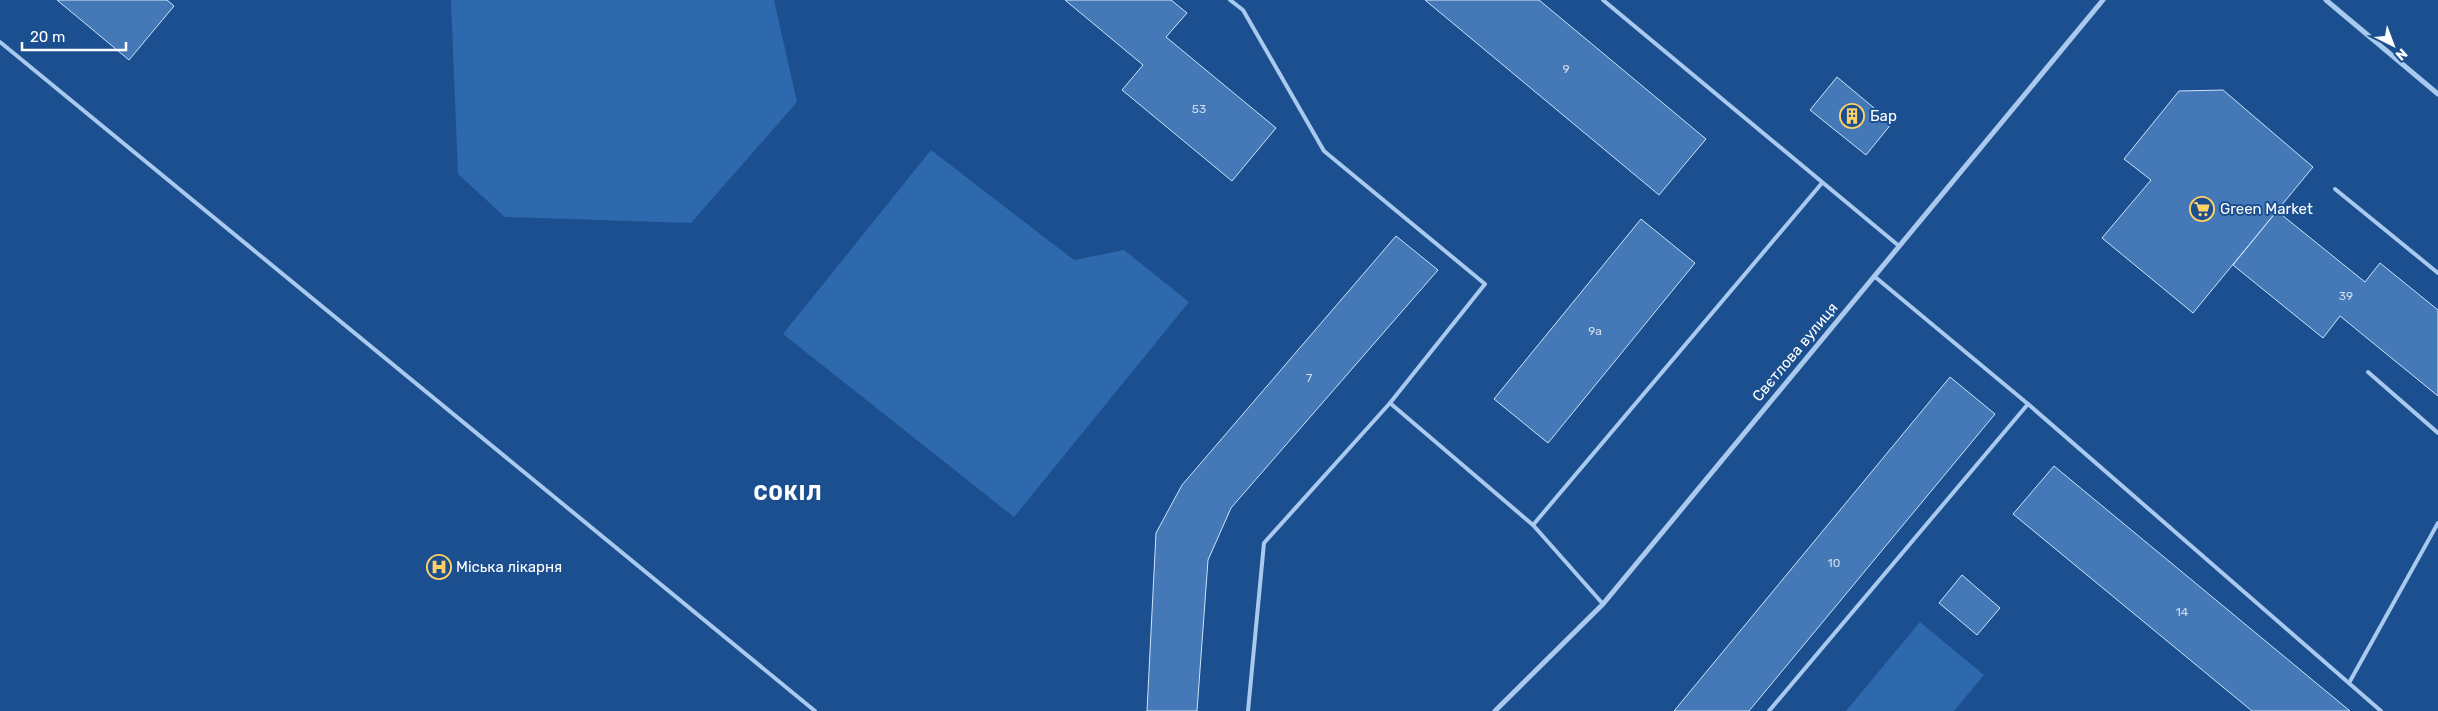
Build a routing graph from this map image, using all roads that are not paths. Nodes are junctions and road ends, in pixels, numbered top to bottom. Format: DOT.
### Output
graph roads {
  1 [pos="1230,0"];
  2 [pos="1603,0"];
  3 [pos="2104,0"];
  4 [pos="2326,0"];
  5 [pos="0,42"];
  6 [pos="2438,94"];
  7 [pos="1822,183"];
  8 [pos="2335,188"];
  9 [pos="1900,246"];
  10 [pos="2438,273"];
  11 [pos="1874,276"];
  12 [pos="2368,372"];
  13 [pos="1390,403"];
  14 [pos="2028,404"];
  15 [pos="2438,433"];
  16 [pos="2438,523"];
  17 [pos="1533,525"];
  18 [pos="1603,604"];
  19 [pos="2349,683"];
  20 [pos="815,711"];
  21 [pos="1248,711"];
  22 [pos="1495,711"];
  23 [pos="1769,711"];
  24 [pos="2381,711"];
  1 -- 13 [label="lane"];
  2 -- 7 [label="lane"];
  3 -- 9 [label="street, Свєтлова вулиця"];
  4 -- 6 [label="street"];
  5 -- 20 [label="lane"];
  7 -- 9 [label="lane"];
  7 -- 17 [label="lane"];
  8 -- 10 [label="lane"];
  9 -- 11 [label="street, Свєтлова вулиця"];
  11 -- 14 [label="lane"];
  11 -- 18 [label="street, Свєтлова вулиця"];
  12 -- 15 [label="lane"];
  13 -- 17 [label="lane"];
  13 -- 21 [label="lane"];
  14 -- 19 [label="lane"];
  14 -- 23 [label="lane"];
  16 -- 19 [label="lane"];
  17 -- 18 [label="lane"];
  18 -- 22 [label="street, Свєтлова вулиця"];
  19 -- 24 [label="lane"];
}
